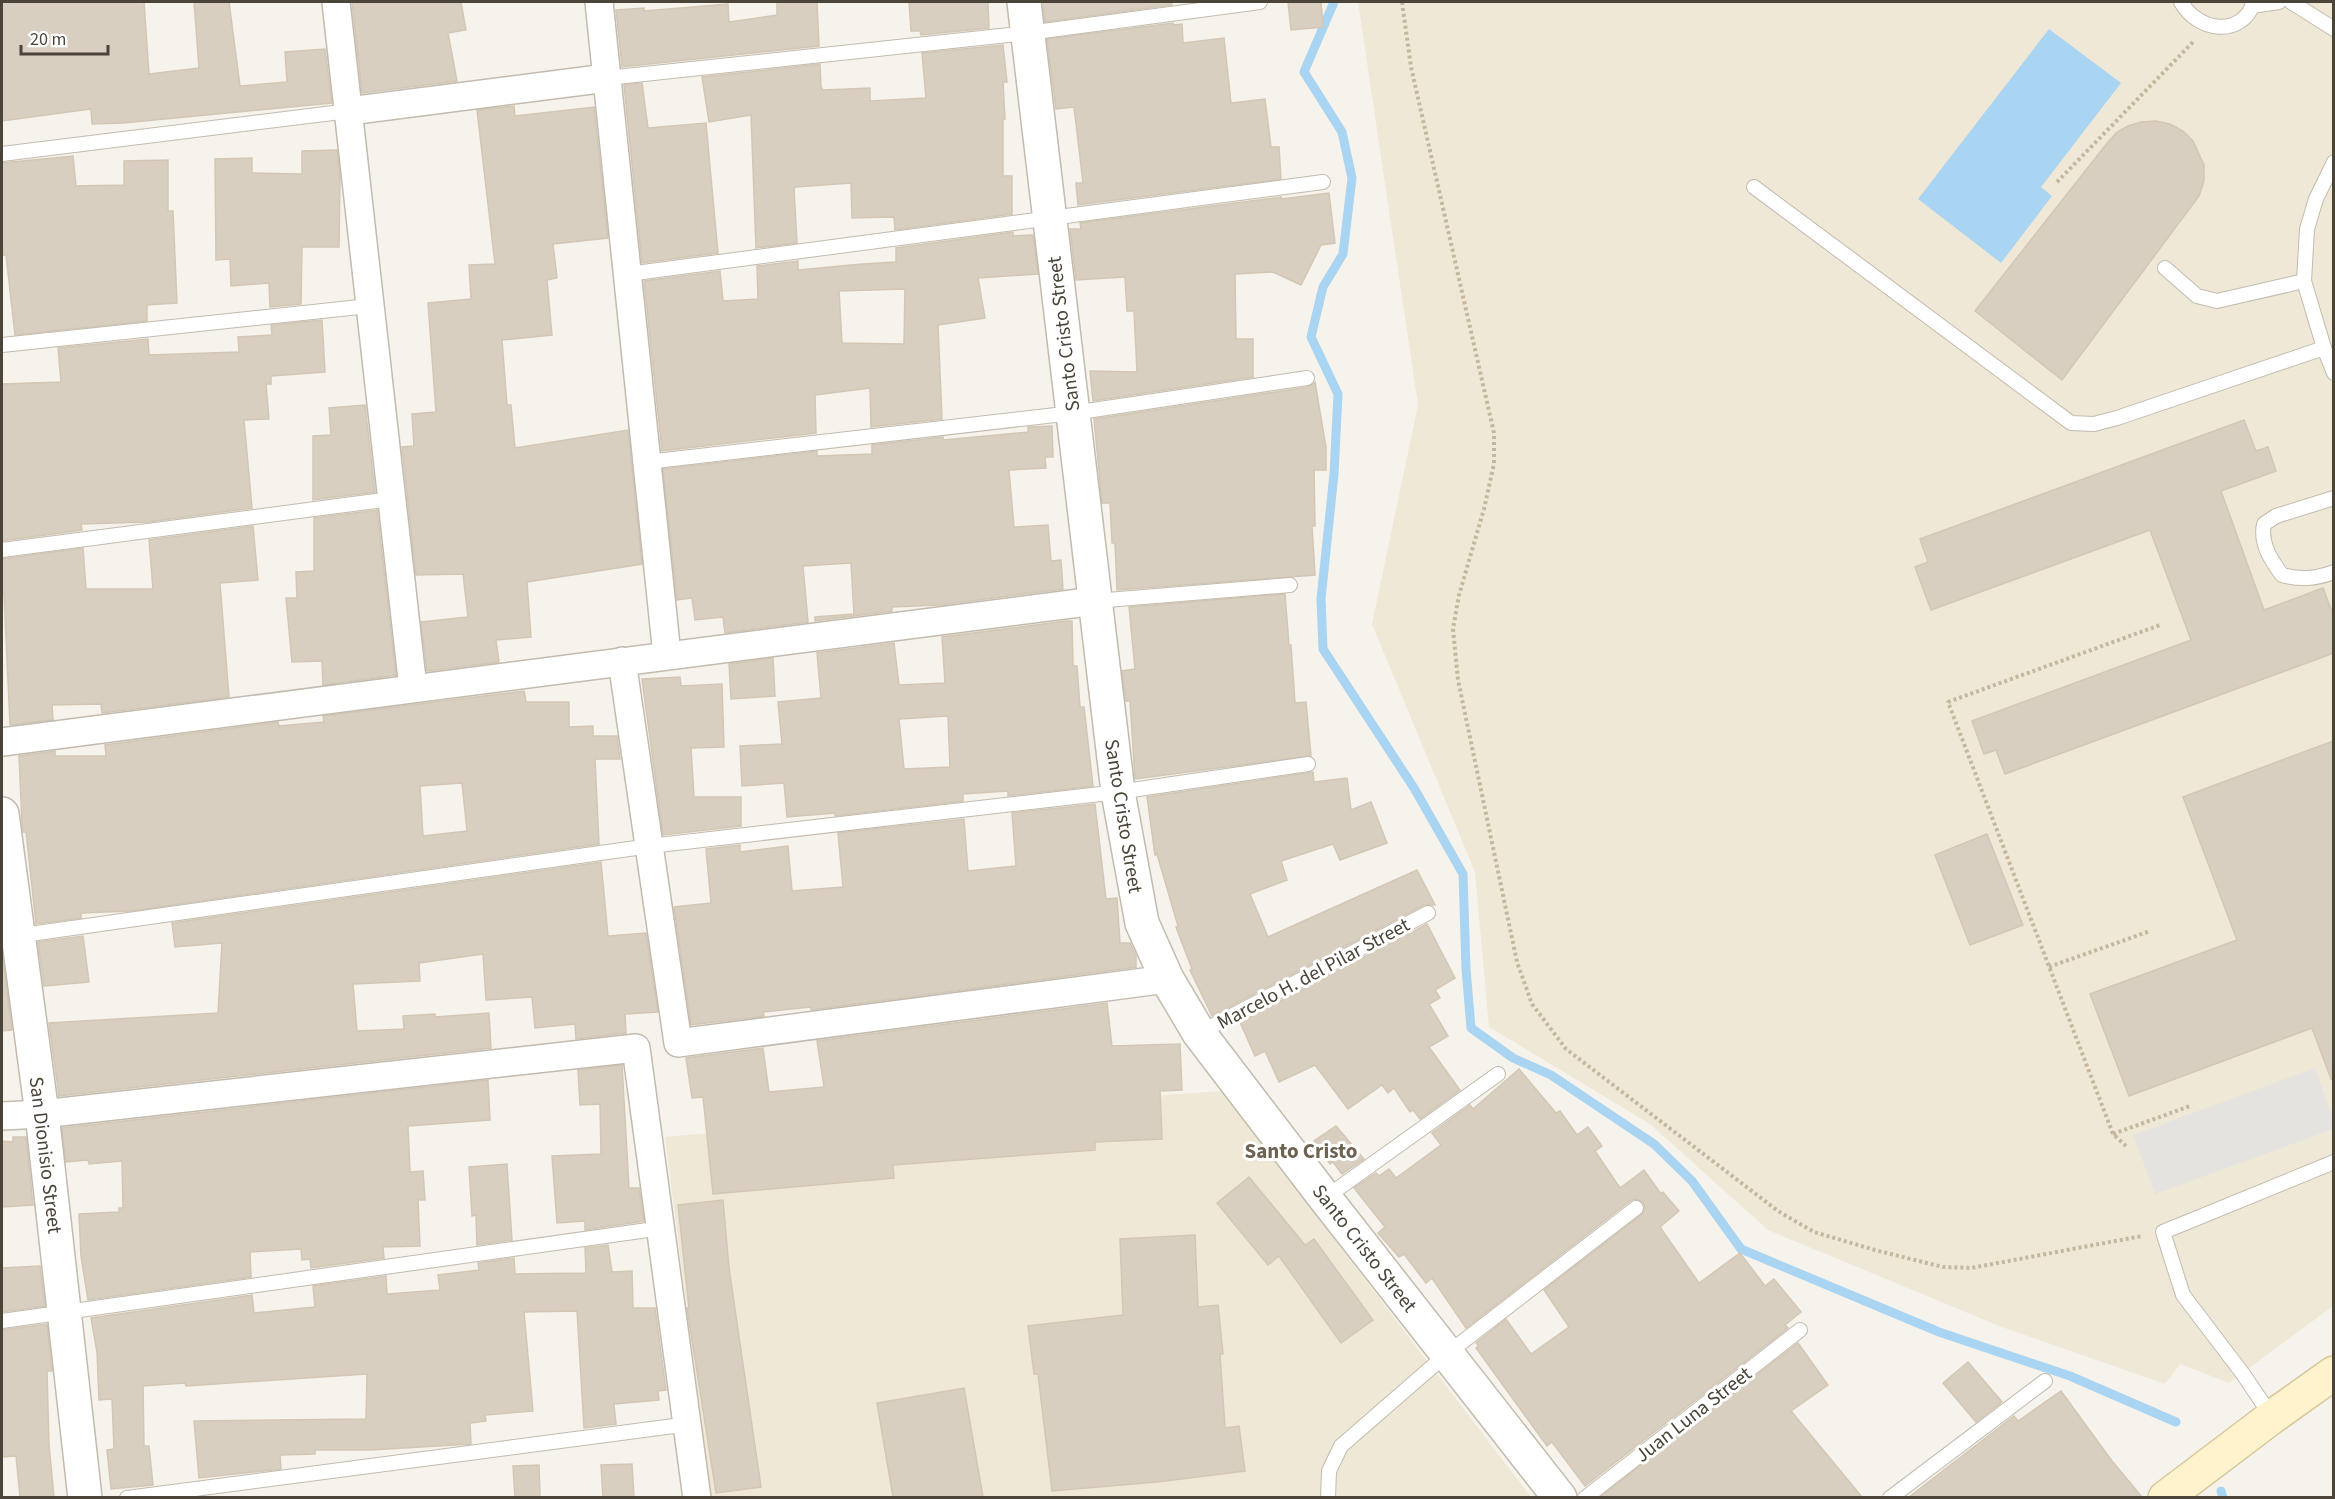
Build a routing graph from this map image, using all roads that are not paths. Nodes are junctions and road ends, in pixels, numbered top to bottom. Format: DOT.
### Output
graph roads {
  1 [pos="336,2"];
  2 [pos="599,2"];
  3 [pos="1024,2"];
  4 [pos="1260,2"];
  5 [pos="2181,2"];
  6 [pos="2279,2"];
  7 [pos="2291,2"];
  8 [pos="2253,4"];
  9 [pos="2334,29"];
  10 [pos="1028,33"];
  11 [pos="607,78"];
  12 [pos="349,111"];
  13 [pos="2,154"];
  14 [pos="2334,162"];
  15 [pos="1323,182"];
  16 [pos="1754,187"];
  17 [pos="1050,219"];
  18 [pos="2165,268"];
  19 [pos="628,274"];
  20 [pos="2304,281"];
  21 [pos="369,306"];
  22 [pos="2,345"];
  23 [pos="2324,348"];
  24 [pos="2334,373"];
  25 [pos="1307,378"];
  26 [pos="1073,413"];
  27 [pos="647,462"];
  28 [pos="2334,498"];
  29 [pos="392,499"];
  30 [pos="2,550"];
  31 [pos="2334,572"];
  32 [pos="1290,585"];
  33 [pos="1095,601"];
  34 [pos="667,655"];
  35 [pos="622,661"];
  36 [pos="413,688"];
  37 [pos="2,742"];
  38 [pos="1308,764"];
  39 [pos="1118,792"];
  40 [pos="2,814"];
  41 [pos="650,846"];
  42 [pos="1428,913"];
  43 [pos="9,938"];
  44 [pos="1167,979"];
  45 [pos="1199,1034"];
  46 [pos="1498,1074"];
  47 [pos="42,1114"];
  48 [pos="2,1116"];
  49 [pos="2334,1162"];
  50 [pos="1325,1198"];
  51 [pos="1636,1208"];
  52 [pos="662,1228"];
  53 [pos="66,1313"];
  54 [pos="2,1321"];
  55 [pos="1800,1330"];
  56 [pos="1449,1353"];
  57 [pos="2334,1373"];
  58 [pos="2045,1381"];
  59 [pos="2272,1417"];
  60 [pos="689,1424"];
  61 [pos="85,1497"];
  62 [pos="127,1497"];
  63 [pos="697,1497"];
  64 [pos="1328,1497"];
  65 [pos="1560,1497"];
  66 [pos="1586,1497"];
  67 [pos="1890,1497"];
  68 [pos="2165,1497"];
  1 -- 12 [label="street"];
  2 -- 11 [label="street"];
  3 -- 10 [label="street, Santo Cristo Street"];
  4 -- 10 [label="lane"];
  5 -- 8 [label="lane"];
  6 -- 8 [label="lane"];
  7 -- 9 [label="lane"];
  10 -- 11 [label="lane"];
  10 -- 17 [label="street, Santo Cristo Street"];
  11 -- 12 [label="street"];
  11 -- 19 [label="street"];
  12 -- 13 [label="lane"];
  12 -- 21 [label="street"];
  14 -- 20 [label="lane"];
  15 -- 17 [label="lane"];
  16 -- 23 [label="lane"];
  17 -- 19 [label="lane"];
  17 -- 26 [label="street, Santo Cristo Street"];
  18 -- 20 [label="lane"];
  19 -- 27 [label="street"];
  20 -- 23 [label="lane"];
  21 -- 22 [label="lane"];
  21 -- 29 [label="street"];
  23 -- 24 [label="lane"];
  25 -- 26 [label="lane"];
  26 -- 27 [label="lane"];
  26 -- 33 [label="street, Santo Cristo Street"];
  27 -- 34 [label="street"];
  28 -- 31 [label="lane"];
  29 -- 30 [label="lane"];
  29 -- 36 [label="street"];
  32 -- 33 [label="lane"];
  33 -- 34 [label="street"];
  33 -- 39 [label="street, Santo Cristo Street"];
  34 -- 35 [label="street"];
  35 -- 36 [label="street"];
  35 -- 41 [label="street"];
  36 -- 37 [label="street"];
  38 -- 39 [label="lane"];
  39 -- 41 [label="lane"];
  39 -- 44 [label="street, Santo Cristo Street"];
  40 -- 43 [label="street, San Dionisio Street"];
  41 -- 43 [label="lane"];
  41 -- 44 [label="street"];
  42 -- 45 [label="lane, Marcelo H. del Pilar Street"];
  43 -- 47 [label="street, San Dionisio Street"];
  44 -- 45 [label="street, Santo Cristo Street"];
  45 -- 50 [label="street, Santo Cristo Street"];
  46 -- 50 [label="lane"];
  47 -- 48 [label="street"];
  47 -- 52 [label="street"];
  47 -- 53 [label="street, San Dionisio Street"];
  49 -- 59 [label="lane"];
  50 -- 56 [label="street, Santo Cristo Street"];
  51 -- 56 [label="lane"];
  52 -- 53 [label="lane"];
  52 -- 60 [label="street"];
  53 -- 54 [label="lane"];
  53 -- 61 [label="street, San Dionisio Street"];
  55 -- 66 [label="lane, Juan Luna Street"];
  56 -- 64 [label="lane"];
  56 -- 65 [label="street, Santo Cristo Street"];
  57 -- 59 [label="main road"];
  58 -- 67 [label="lane"];
  59 -- 68 [label="main road"];
  60 -- 62 [label="lane"];
  60 -- 63 [label="street"];
}
